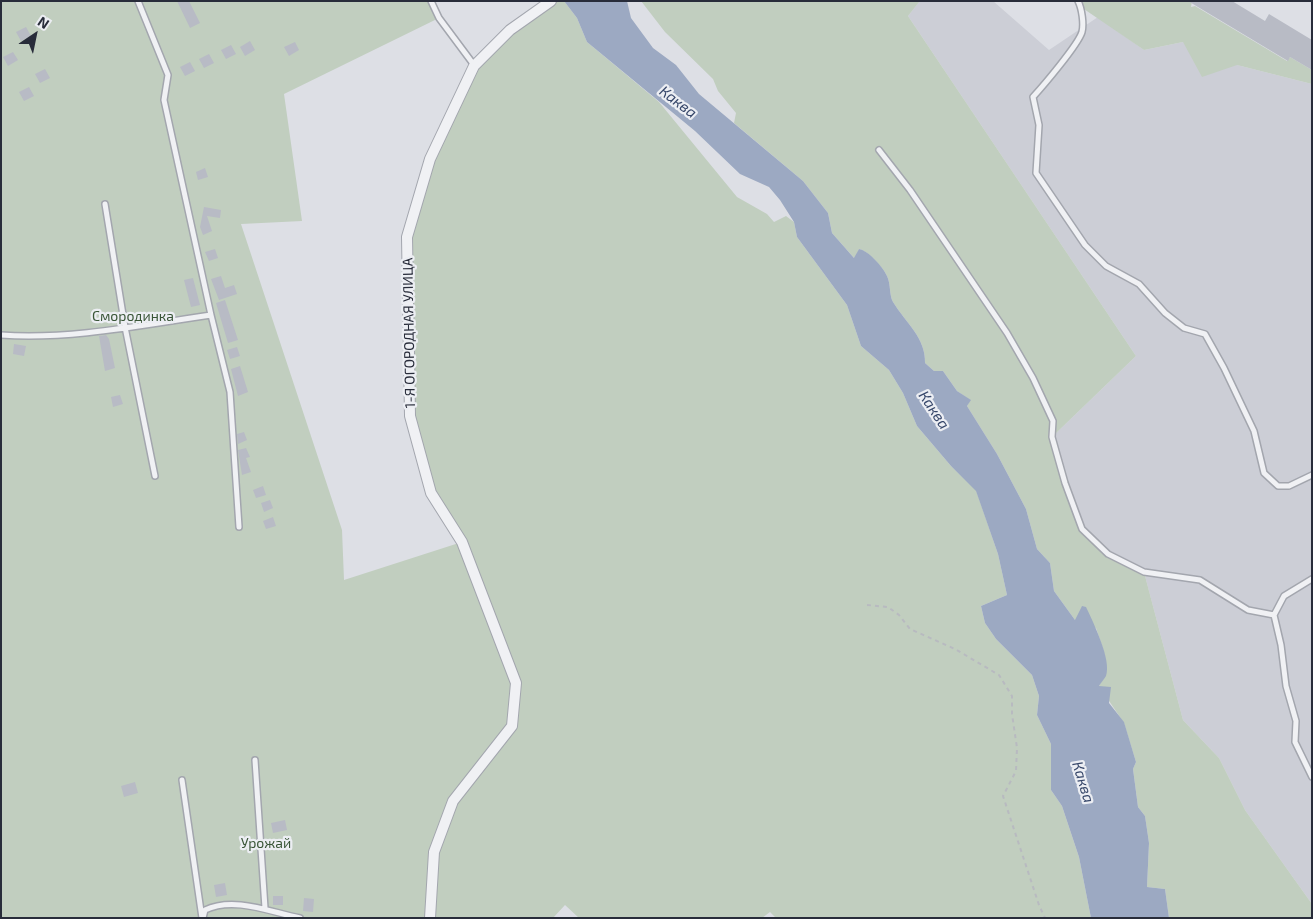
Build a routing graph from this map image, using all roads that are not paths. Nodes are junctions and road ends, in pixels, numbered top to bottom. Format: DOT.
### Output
graph roads {
  1 [pos="138,1"];
  2 [pos="431,1"];
  3 [pos="551,1"];
  4 [pos="1078,1"];
  5 [pos="474,66"];
  6 [pos="879,150"];
  7 [pos="105,204"];
  8 [pos="211,315"];
  9 [pos="125,328"];
  10 [pos="1,335"];
  11 [pos="1312,475"];
  12 [pos="155,476"];
  13 [pos="239,526"];
  14 [pos="1312,579"];
  15 [pos="1274,614"];
  16 [pos="255,760"];
  17 [pos="1312,777"];
  18 [pos="182,780"];
  19 [pos="264,908"];
  20 [pos="202,918"];
  21 [pos="300,918"];
  22 [pos="430,918"];
  1 -- 8 [label="lane"];
  2 -- 5 [label="lane"];
  3 -- 5 [label="street, 1-Я ОГОРОДНАЯ УЛИЦА"];
  4 -- 11 [label="lane"];
  5 -- 22 [label="street, 1-Я ОГОРОДНАЯ УЛИЦА"];
  6 -- 15 [label="lane"];
  7 -- 9 [label="lane"];
  8 -- 9 [label="lane"];
  8 -- 13 [label="lane"];
  9 -- 10 [label="lane"];
  9 -- 12 [label="lane"];
  14 -- 15 [label="lane"];
  15 -- 17 [label="lane"];
  16 -- 19 [label="lane"];
  18 -- 20 [label="lane"];
  19 -- 20 [label="lane"];
  19 -- 21 [label="lane"];
}
